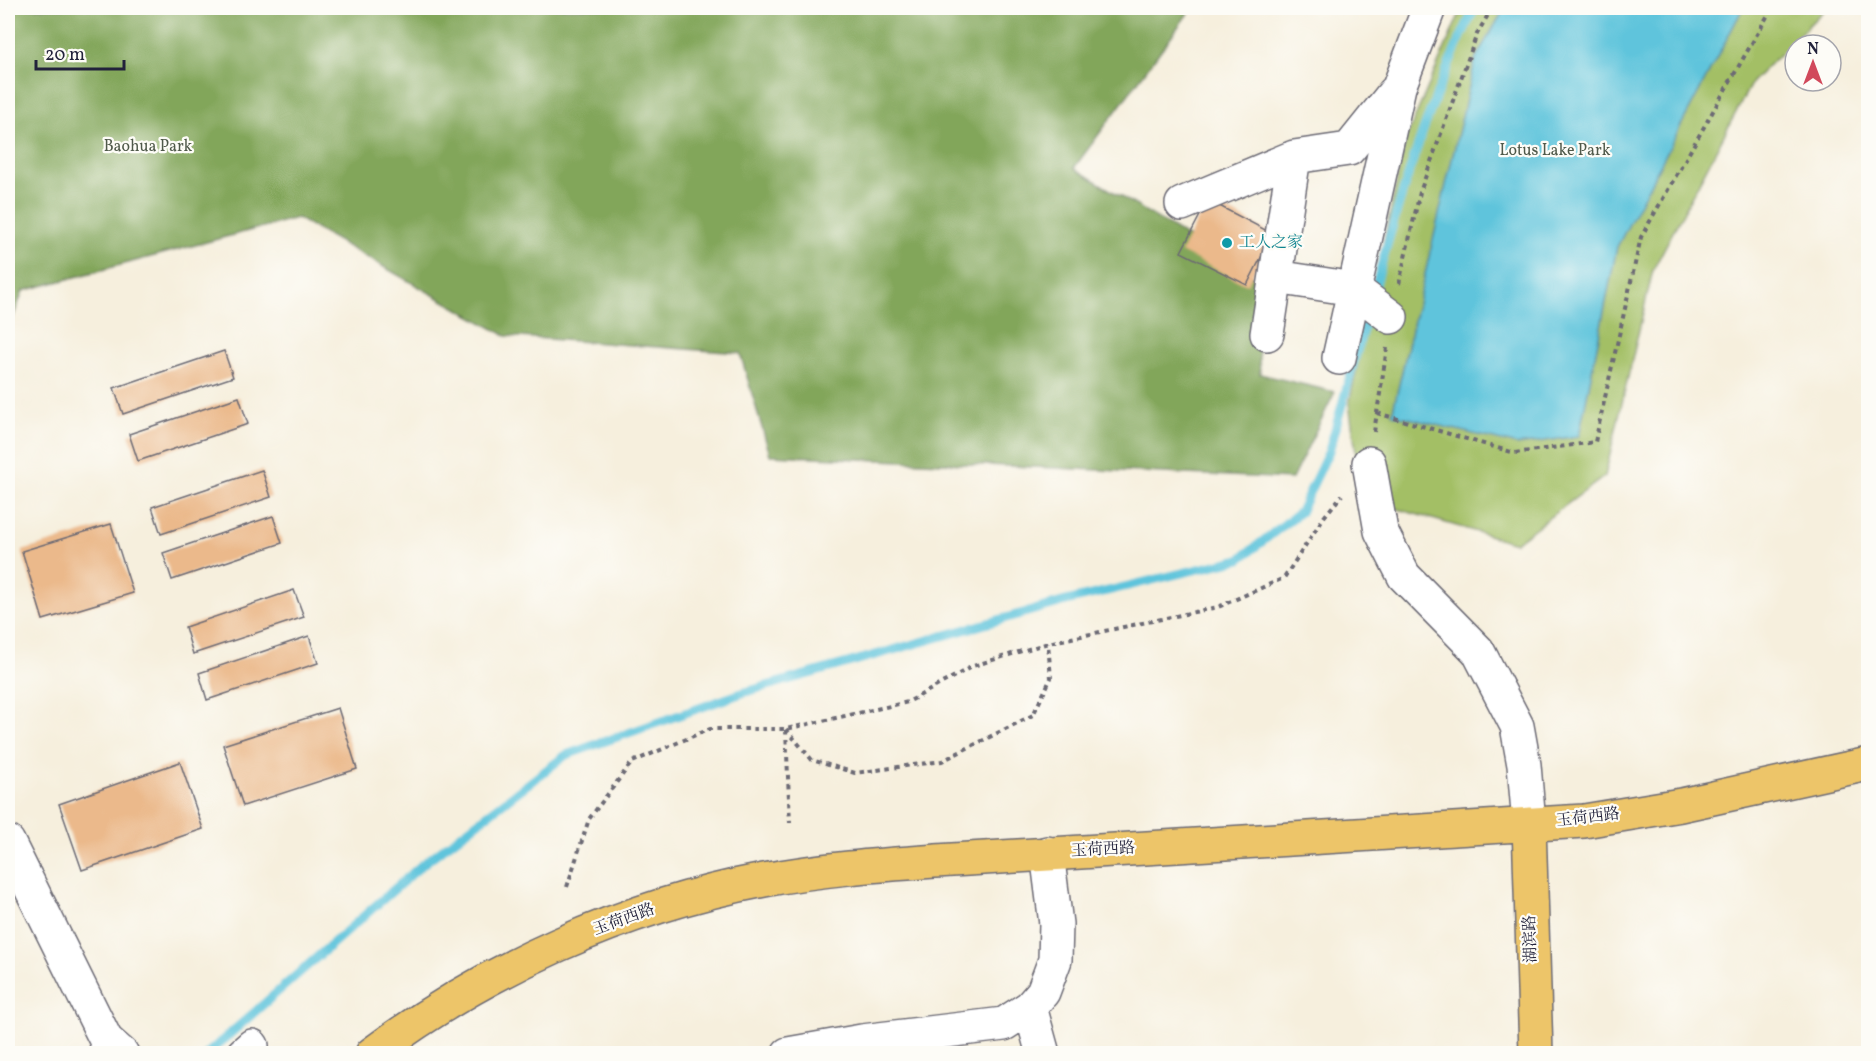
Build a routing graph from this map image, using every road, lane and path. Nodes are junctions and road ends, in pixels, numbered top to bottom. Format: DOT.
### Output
graph roads {
  1 [pos="1429,8"];
  2 [pos="1492,8"];
  3 [pos="1772,8"];
  4 [pos="1399,87"];
  5 [pos="1294,157"];
  6 [pos="1182,204"];
  7 [pos="1276,277"];
  8 [pos="1354,289"];
  9 [pos="1391,317"];
  10 [pos="1267,334"];
  11 [pos="1339,358"];
  12 [pos="1377,413"];
  13 [pos="1369,463"];
  14 [pos="1048,643"];
  15 [pos="786,729"];
  16 [pos="1869,764"];
  17 [pos="790,823"];
  18 [pos="1528,824"];
  19 [pos="8,842"];
  20 [pos="1047,853"];
  21 [pos="567,887"];
  22 [pos="1030,1007"];
  23 [pos="122,1053"];
  24 [pos="372,1053"];
  25 [pos="788,1053"];
  26 [pos="1043,1053"];
  27 [pos="1536,1053"];
  1 -- 4 [label="street"];
  2 -- 9 [label="path"];
  3 -- 12 [label="path"];
  4 -- 5 [label="street"];
  4 -- 8 [label="street"];
  5 -- 6 [label="street"];
  5 -- 7 [label="street"];
  7 -- 8 [label="street"];
  7 -- 10 [label="street"];
  8 -- 9 [label="street"];
  8 -- 11 [label="street"];
  9 -- 12 [label="path"];
  12 -- 13 [label="path"];
  13 -- 14 [label="path"];
  13 -- 18 [label="street"];
  14 -- 15 [label="path"];
  14 -- 15 [label="path"];
  15 -- 17 [label="path"];
  15 -- 21 [label="path"];
  16 -- 18 [label="main road, 玉荷西路"];
  18 -- 20 [label="main road, 玉荷西路"];
  18 -- 27 [label="main road, 湖滨路"];
  19 -- 23 [label="street"];
  20 -- 22 [label="street"];
  20 -- 24 [label="main road, 玉荷西路"];
  22 -- 25 [label="street"];
  22 -- 26 [label="street"];
}
